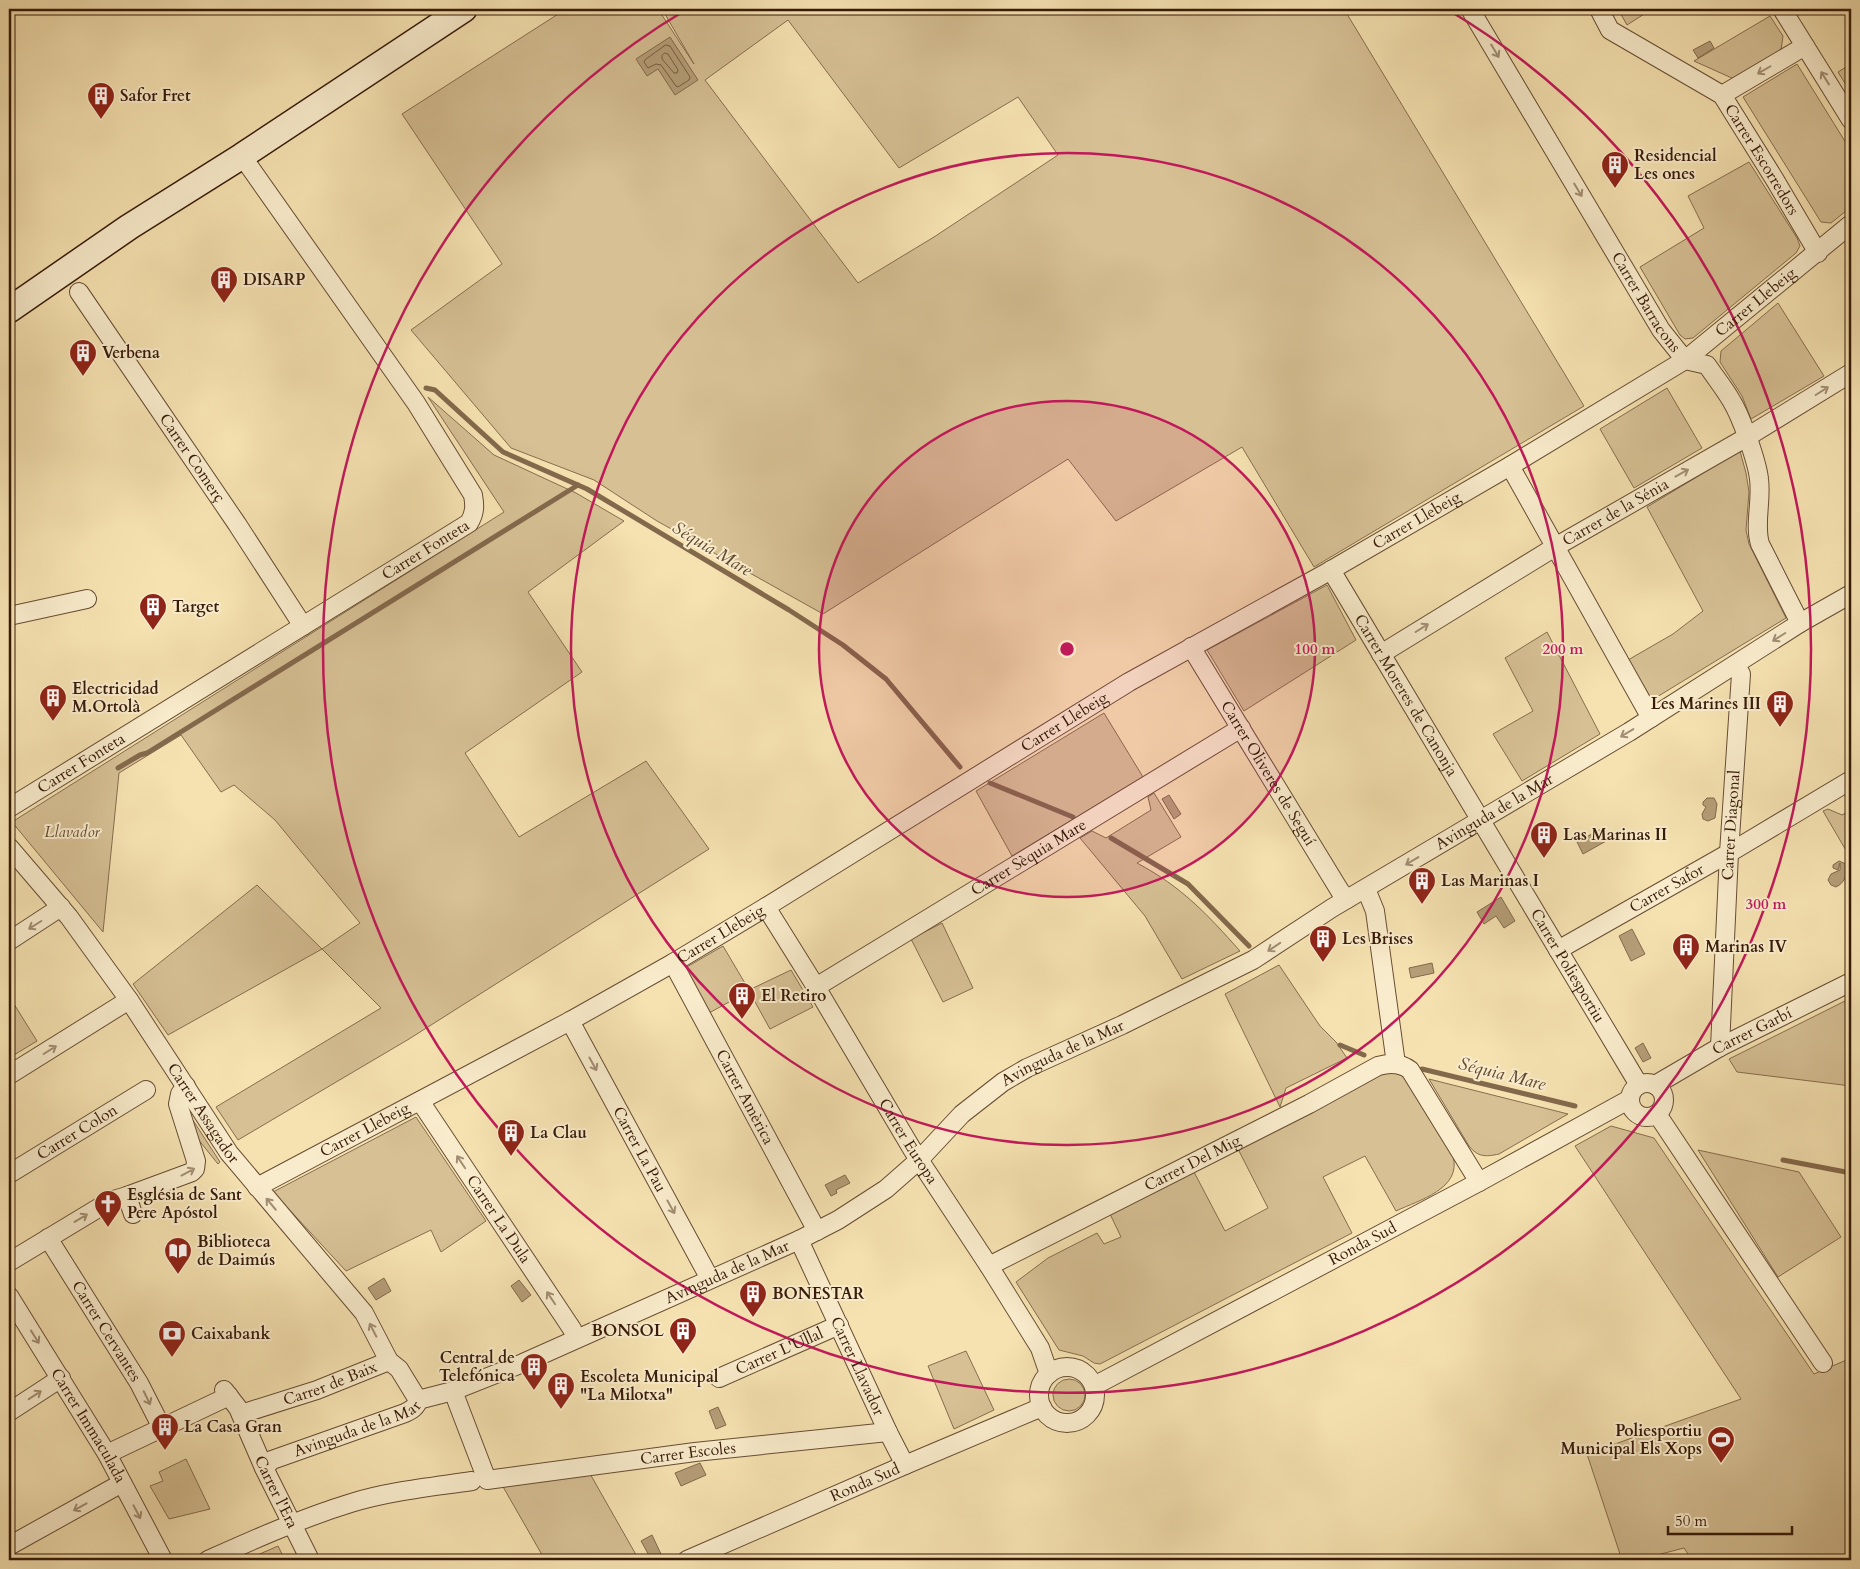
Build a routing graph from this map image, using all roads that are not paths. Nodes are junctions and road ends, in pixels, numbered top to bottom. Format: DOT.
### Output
graph roads {
  1 [pos="464,9"];
  2 [pos="1470,9"];
  3 [pos="1598,9"];
  4 [pos="1782,9"];
  5 [pos="1805,46"];
  6 [pos="1722,95"];
  7 [pos="1851,120"];
  8 [pos="242,156"];
  9 [pos="1851,224"];
  10 [pos="1818,253"];
  11 [pos="79,292"];
  12 [pos="9,310"];
  13 [pos="1685,360"];
  14 [pos="1851,373"];
  15 [pos="1746,437"];
  16 [pos="1510,466"];
  17 [pos="1555,547"];
  18 [pos="1331,570"];
  19 [pos="1851,594"];
  20 [pos="87,598"];
  21 [pos="9,616"];
  22 [pos="1800,623"];
  23 [pos="303,626"];
  24 [pos="1190,647"];
  25 [pos="1381,654"];
  26 [pos="1735,665"];
  27 [pos="1651,718"];
  28 [pos="1241,728"];
  29 [pos="1851,780"];
  30 [pos="9,808"];
  31 [pos="1480,820"];
  32 [pos="9,847"];
  33 [pos="1729,853"];
  34 [pos="1366,889"];
  35 [pos="1347,899"];
  36 [pos="61,907"];
  37 [pos="766,907"];
  38 [pos="9,941"];
  39 [pos="1558,950"];
  40 [pos="673,963"];
  41 [pos="1851,982"];
  42 [pos="816,987"];
  43 [pos="129,1000"];
  44 [pos="570,1021"];
  45 [pos="1720,1047"];
  46 [pos="1396,1064"];
  47 [pos="9,1075"];
  48 [pos="186,1086"];
  49 [pos="146,1090"];
  50 [pos="1641,1090"];
  51 [pos="420,1102"];
  52 [pos="1657,1114"];
  53 [pos="919,1160"];
  54 [pos="9,1174"];
  55 [pos="1479,1182"];
  56 [pos="257,1187"];
  57 [pos="127,1196"];
  58 [pos="133,1214"];
  59 [pos="817,1231"];
  60 [pos="48,1238"];
  61 [pos="799,1240"];
  62 [pos="9,1262"];
  63 [pos="989,1266"];
  64 [pos="710,1279"];
  65 [pos="9,1296"];
  66 [pos="839,1324"];
  67 [pos="576,1339"];
  68 [pos="389,1361"];
  69 [pos="1823,1363"];
  70 [pos="1049,1374"];
  71 [pos="61,1378"];
  72 [pos="719,1378"];
  73 [pos="1094,1386"];
  74 [pos="453,1391"];
  75 [pos="418,1400"];
  76 [pos="1042,1407"];
  77 [pos="9,1412"];
  78 [pos="241,1414"];
  79 [pos="162,1428"];
  80 [pos="888,1432"];
  81 [pos="107,1454"];
  82 [pos="905,1464"];
  83 [pos="264,1468"];
  84 [pos="480,1480"];
  85 [pos="122,1483"];
  86 [pos="292,1523"];
  87 [pos="9,1546"];
  88 [pos="163,1560"];
  89 [pos="208,1560"];
  90 [pos="310,1560"];
  91 [pos="688,1560"];
  1 -- 8 [label="street"];
  2 -- 13 [label="street, Carrer Barracons, one-way"];
  3 -- 6 [label="street, Carrer Escorredors"];
  4 -- 5 [label="street"];
  5 -- 6 [label="street, one-way"];
  7 -- 5 [label="street, one-way"];
  6 -- 10 [label="street, Carrer Escorredors"];
  8 -- 12 [label="street"];
  8 -- 23 [label="street, Carrer Fonteta"];
  9 -- 10 [label="street, Carrer Llebeig"];
  10 -- 13 [label="street, Carrer Llebeig"];
  11 -- 23 [label="street, Carrer Comerç"];
  13 -- 15 [label="street, Carrer Barracons"];
  13 -- 16 [label="street, Carrer Llebeig"];
  15 -- 14 [label="street, Carrer de la Sénia, one-way"];
  17 -- 15 [label="street, Carrer de la Sénia, one-way"];
  15 -- 22 [label="street, Carrer Barracons"];
  16 -- 17 [label="street"];
  16 -- 18 [label="street, Carrer Llebeig"];
  25 -- 17 [label="street, Carrer de la Sénia, one-way"];
  17 -- 27 [label="street"];
  18 -- 24 [label="street, Carrer Llebeig"];
  18 -- 25 [label="street, Carrer Moreres de Canonja"];
  19 -- 22 [label="street, Avinguda de la Mar"];
  20 -- 21 [label="street"];
  22 -- 26 [label="street, Avinguda de la Mar, one-way"];
  23 -- 30 [label="street, Carrer Fonteta"];
  24 -- 28 [label="street, Carrer Oliveres de Seguí"];
  24 -- 37 [label="street, Carrer Llebeig"];
  25 -- 31 [label="street, Carrer Moreres de Canonja"];
  26 -- 27 [label="street, Avinguda de la Mar"];
  26 -- 33 [label="street, Carrer Diagonal"];
  27 -- 31 [label="street, Avinguda de la Mar, one-way"];
  28 -- 35 [label="street, Carrer Oliveres de Seguí"];
  28 -- 42 [label="street, Carrer Sèquia Mare"];
  29 -- 33 [label="street, Carrer Safor"];
  31 -- 34 [label="street, Avinguda de la Mar, one-way"];
  31 -- 39 [label="street, Carrer Poliesportiu"];
  32 -- 36 [label="street, Carrer Assagador"];
  33 -- 39 [label="street, Carrer Safor"];
  33 -- 45 [label="street, Carrer Diagonal"];
  34 -- 35 [label="street, Avinguda de la Mar"];
  34 -- 46 [label="street"];
  35 -- 53 [label="street, Avinguda de la Mar, one-way"];
  36 -- 38 [label="street, one-way"];
  36 -- 43 [label="street, Carrer Assagador"];
  37 -- 40 [label="street, Carrer Llebeig"];
  37 -- 42 [label="street, Carrer Europa"];
  39 -- 50 [label="street, Carrer Poliesportiu"];
  40 -- 44 [label="street, Carrer Llebeig"];
  40 -- 59 [label="street, Carrer Amèrica"];
  41 -- 45 [label="street, Carrer Garbí"];
  42 -- 53 [label="street, Carrer Europa"];
  47 -- 43 [label="street, one-way"];
  43 -- 48 [label="street, Carrer Assagador"];
  44 -- 51 [label="street, Carrer Llebeig"];
  44 -- 64 [label="street, Carrer La Pau, one-way"];
  45 -- 50 [label="street, Carrer Garbí"];
  46 -- 55 [label="street"];
  46 -- 63 [label="street, Carrer Del Mig"];
  48 -- 56 [label="street, Carrer Assagador"];
  57 -- 48 [label="street, one-way"];
  49 -- 54 [label="street, Carrer Colon"];
  50 -- 52 [label="street"];
  50 -- 52 [label="street"];
  50 -- 55 [label="street, Ronda Sud"];
  51 -- 56 [label="street, Carrer Llebeig"];
  67 -- 51 [label="street, Carrer La Dula, one-way"];
  52 -- 69 [label="street"];
  53 -- 59 [label="street, Avinguda de la Mar"];
  53 -- 63 [label="street, Carrer Europa"];
  55 -- 73 [label="street, Ronda Sud"];
  68 -- 56 [label="street, Carrer Assagador, one-way"];
  57 -- 58 [label="street"];
  60 -- 57 [label="street, one-way"];
  59 -- 61 [label="street, Avinguda de la Mar"];
  60 -- 62 [label="street"];
  60 -- 79 [label="street, Carrer Cervantes, one-way"];
  61 -- 64 [label="street, Avinguda de la Mar"];
  61 -- 66 [label="street, Carrer Llavador"];
  63 -- 70 [label="street, Carrer Europa"];
  64 -- 67 [label="street, Avinguda de la Mar"];
  65 -- 71 [label="street, Carrer Immaculada, one-way"];
  66 -- 72 [label="street, Carrer L'Ullal"];
  66 -- 80 [label="street, Carrer Llavador"];
  67 -- 74 [label="street, Avinguda de la Mar"];
  68 -- 75 [label="street, Carrer Assagador"];
  68 -- 78 [label="street, Carrer de Baix"];
  70 -- 73 [label="street"];
  70 -- 76 [label="street"];
  77 -- 71 [label="street, one-way"];
  71 -- 81 [label="street, Carrer Immaculada"];
  73 -- 76 [label="street"];
  74 -- 75 [label="street, Avinguda de la Mar"];
  74 -- 84 [label="street"];
  75 -- 83 [label="street, Avinguda de la Mar"];
  76 -- 82 [label="street, Ronda Sud"];
  78 -- 79 [label="street, Carrer l'Era"];
  78 -- 83 [label="street, Carrer l'Era"];
  79 -- 81 [label="street"];
  80 -- 82 [label="street, Carrer Llavador"];
  80 -- 84 [label="street, Carrer Escoles"];
  81 -- 85 [label="street, Carrer Immaculada"];
  82 -- 91 [label="street, Ronda Sud"];
  83 -- 86 [label="street, Carrer l'Era"];
  84 -- 86 [label="street, Carrer Escoles"];
  85 -- 87 [label="street, one-way"];
  85 -- 88 [label="street, Carrer Immaculada, one-way"];
  86 -- 89 [label="street, Carrer Escoles"];
  86 -- 90 [label="street, Carrer l'Era"];
}
